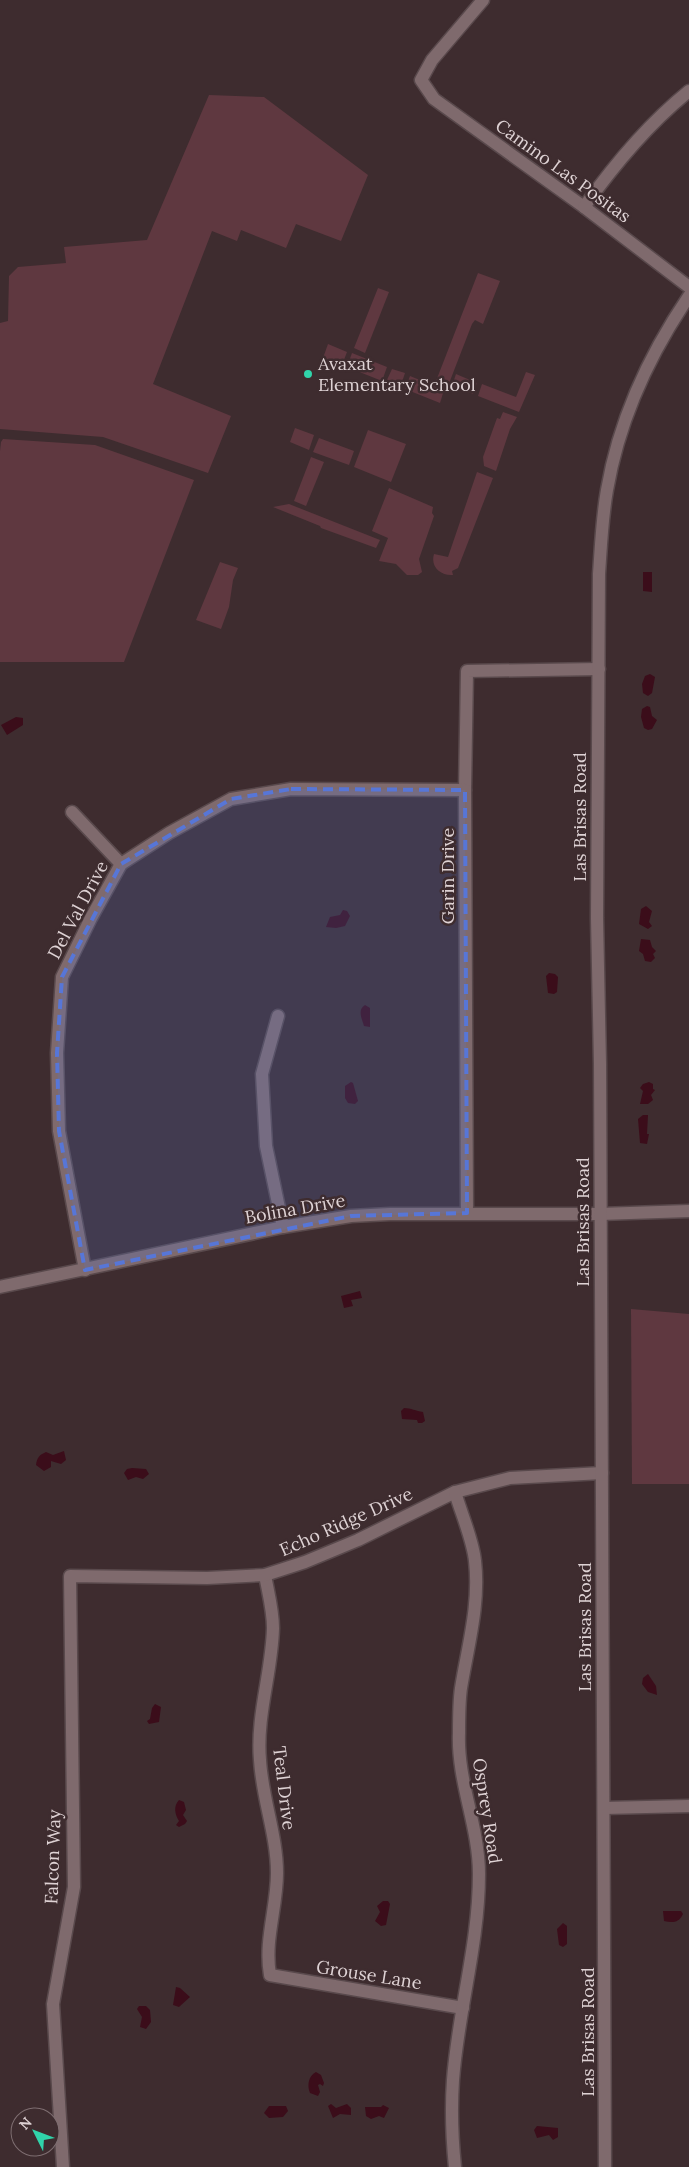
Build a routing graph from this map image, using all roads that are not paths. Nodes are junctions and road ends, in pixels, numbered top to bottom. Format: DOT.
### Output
graph roads {
  1 [pos="483,0"];
  2 [pos="689,91"];
  3 [pos="584,207"];
  4 [pos="689,287"];
  5 [pos="689,296"];
  6 [pos="599,669"];
  7 [pos="465,790"];
  8 [pos="72,812"];
  9 [pos="121,864"];
  10 [pos="278,1016"];
  11 [pos="689,1211"];
  12 [pos="467,1213"];
  13 [pos="600,1214"];
  14 [pos="283,1227"];
  15 [pos="85,1270"];
  16 [pos="0,1287"];
  17 [pos="602,1474"];
  18 [pos="455,1492"];
  19 [pos="265,1575"];
  20 [pos="70,1576"];
  21 [pos="689,1806"];
  22 [pos="604,1808"];
  23 [pos="270,1975"];
  24 [pos="463,2008"];
  25 [pos="63,2167"];
  26 [pos="455,2167"];
  27 [pos="605,2167"];
  1 -- 3 [label="street, Camino Las Positas"];
  2 -- 3 [label="street"];
  3 -- 4 [label="street, Camino Las Positas"];
  5 -- 6 [label="street, Las Brisas Road"];
  6 -- 7 [label="street, Garin Drive"];
  6 -- 13 [label="street, Las Brisas Road"];
  7 -- 9 [label="street, Del Val Drive"];
  7 -- 12 [label="street, Garin Drive"];
  8 -- 9 [label="street"];
  9 -- 15 [label="street, Del Val Drive"];
  10 -- 14 [label="street"];
  11 -- 13 [label="street, Bolina Drive"];
  12 -- 13 [label="street, Bolina Drive"];
  12 -- 14 [label="street, Bolina Drive"];
  13 -- 17 [label="street, Las Brisas Road"];
  14 -- 15 [label="street, Bolina Drive"];
  15 -- 16 [label="street, Bolina Drive"];
  17 -- 18 [label="street, Echo Ridge Drive"];
  17 -- 22 [label="street, Las Brisas Road"];
  18 -- 19 [label="street, Echo Ridge Drive"];
  18 -- 24 [label="street, Osprey Road"];
  19 -- 20 [label="street, Echo Ridge Drive"];
  19 -- 23 [label="street, Teal Drive"];
  20 -- 25 [label="street, Falcon Way"];
  21 -- 22 [label="street"];
  22 -- 27 [label="street, Las Brisas Road"];
  23 -- 24 [label="street, Grouse Lane"];
  24 -- 26 [label="street, Osprey Road"];
}
